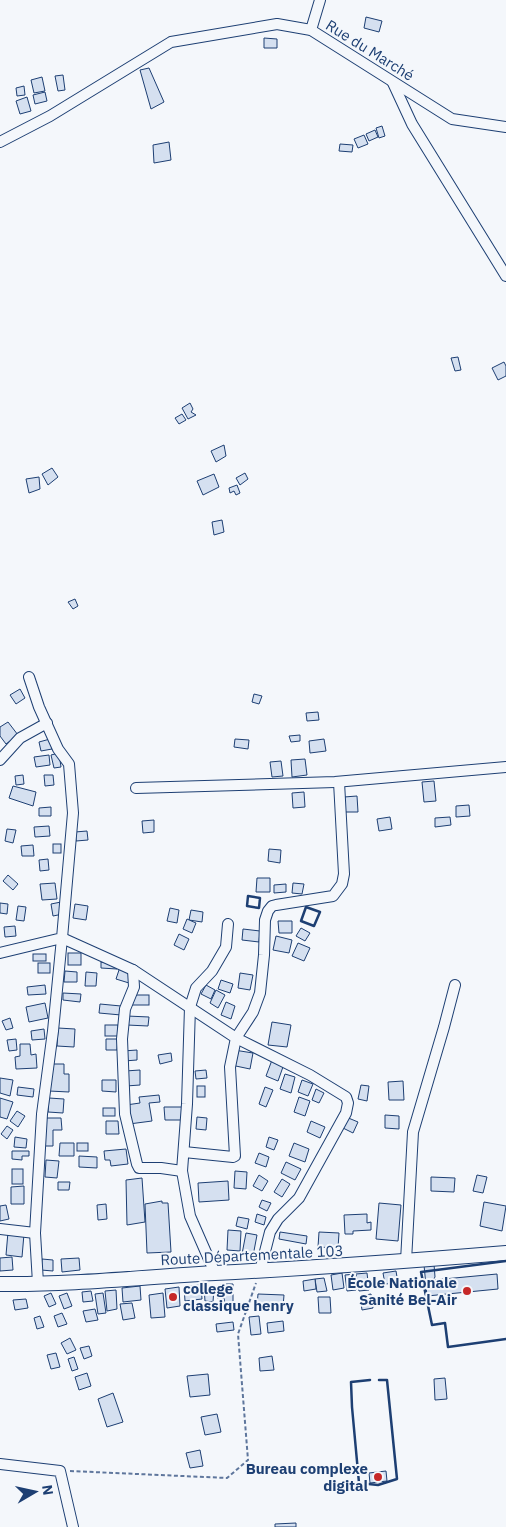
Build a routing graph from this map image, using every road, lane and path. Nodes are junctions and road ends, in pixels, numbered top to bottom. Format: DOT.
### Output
graph roads {
  1 [pos="320,0"];
  2 [pos="311,30"];
  3 [pos="393,82"];
  4 [pos="506,127"];
  5 [pos="0,142"];
  6 [pos="506,276"];
  7 [pos="29,676"];
  8 [pos="46,723"];
  9 [pos="0,760"];
  10 [pos="506,766"];
  11 [pos="339,782"];
  12 [pos="136,788"];
  13 [pos="228,924"];
  14 [pos="62,938"];
  15 [pos="0,954"];
  16 [pos="133,970"];
  17 [pos="455,984"];
  18 [pos="190,1007"];
  19 [pos="236,1038"];
  20 [pos="184,1152"];
  21 [pos="182,1171"];
  22 [pos="0,1229"];
  23 [pos="35,1234"];
  24 [pos="506,1253"];
  25 [pos="406,1261"];
  26 [pos="260,1271"];
  27 [pos="215,1273"];
  28 [pos="38,1283"];
  29 [pos="0,1284"];
  30 [pos="0,1464"];
  31 [pos="60,1471"];
  32 [pos="72,1527"];
  1 -- 2 [label="street"];
  2 -- 3 [label="street, Rue du Marché"];
  2 -- 5 [label="street, Rue du Marché"];
  3 -- 4 [label="street, Rue du Marché"];
  3 -- 6 [label="street"];
  7 -- 8 [label="street"];
  8 -- 9 [label="street"];
  8 -- 14 [label="street"];
  10 -- 11 [label="street"];
  11 -- 12 [label="street"];
  11 -- 19 [label="street"];
  13 -- 18 [label="street"];
  14 -- 15 [label="street"];
  14 -- 16 [label="street"];
  14 -- 23 [label="street"];
  16 -- 18 [label="street"];
  16 -- 21 [label="street"];
  17 -- 25 [label="street"];
  18 -- 19 [label="street"];
  18 -- 20 [label="street"];
  19 -- 20 [label="street"];
  19 -- 26 [label="street"];
  20 -- 21 [label="street"];
  21 -- 27 [label="street"];
  22 -- 23 [label="street"];
  23 -- 28 [label="street"];
  24 -- 25 [label="main road, Route Départementale 103"];
  25 -- 26 [label="main road, Route Départementale 103"];
  26 -- 27 [label="main road, Route Départementale 103"];
  26 -- 31 [label="path"];
  27 -- 28 [label="main road, Route Départementale 103"];
  28 -- 29 [label="main road, Route Départementale 103"];
  30 -- 31 [label="street"];
  31 -- 32 [label="street"];
}
